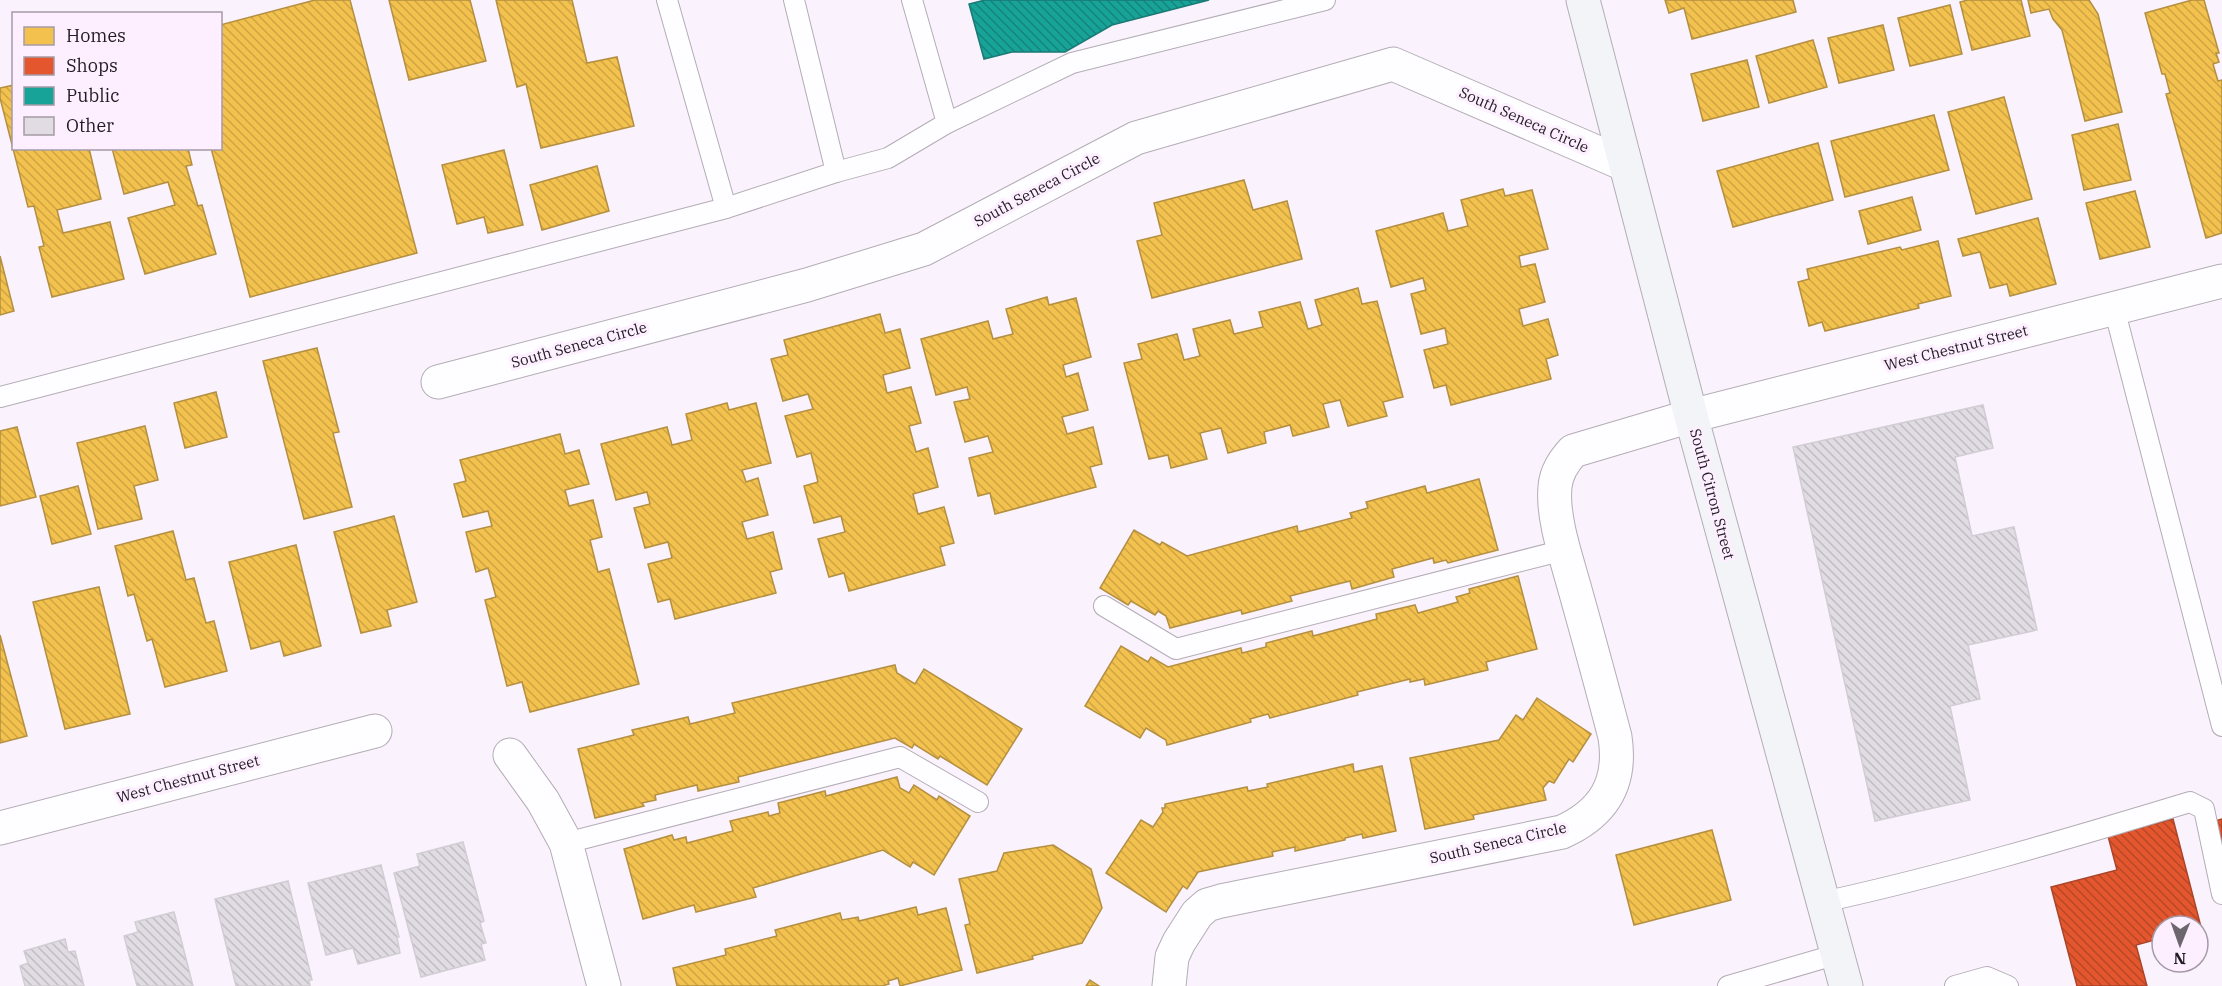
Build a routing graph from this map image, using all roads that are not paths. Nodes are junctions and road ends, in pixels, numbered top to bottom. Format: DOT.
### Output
graph roads {
  1 [pos="667,0"];
  2 [pos="794,0"];
  3 [pos="912,0"];
  4 [pos="1325,0"];
  5 [pos="1583,0"];
  6 [pos="947,123"];
  7 [pos="1624,164"];
  8 [pos="836,172"];
  9 [pos="726,208"];
  10 [pos="2222,281"];
  11 [pos="2114,308"];
  12 [pos="438,382"];
  13 [pos="0,398"];
  14 [pos="1691,416"];
  15 [pos="1564,550"];
  16 [pos="1104,606"];
  17 [pos="2222,726"];
  18 [pos="375,731"];
  19 [pos="510,754"];
  20 [pos="978,802"];
  21 [pos="0,828"];
  22 [pos="566,843"];
  23 [pos="2222,894"];
  24 [pos="1822,902"];
  25 [pos="1838,954"];
  26 [pos="604,986"];
  27 [pos="1169,986"];
  28 [pos="1728,986"];
  29 [pos="1846,986"];
  30 [pos="1955,986"];
  31 [pos="2008,986"];
  1 -- 9 [label="lane"];
  2 -- 8 [label="lane"];
  3 -- 6 [label="lane"];
  4 -- 6 [label="lane"];
  5 -- 7 [label="street, South Citron Street"];
  6 -- 8 [label="lane"];
  7 -- 12 [label="street, South Seneca Circle"];
  7 -- 14 [label="street, South Citron Street"];
  8 -- 9 [label="lane"];
  9 -- 13 [label="lane"];
  10 -- 11 [label="street, West Chestnut Street"];
  11 -- 14 [label="street, West Chestnut Street"];
  11 -- 17 [label="lane"];
  14 -- 15 [label="street, South Seneca Circle"];
  14 -- 24 [label="street, South Citron Street"];
  15 -- 16 [label="lane"];
  15 -- 27 [label="street, South Seneca Circle"];
  18 -- 21 [label="street, West Chestnut Street"];
  19 -- 22 [label="street"];
  20 -- 22 [label="lane"];
  22 -- 26 [label="street"];
  23 -- 24 [label="lane"];
  24 -- 25 [label="street, South Citron Street"];
  25 -- 28 [label="lane"];
  25 -- 29 [label="street, South Citron Street"];
  30 -- 31 [label="lane"];
}
